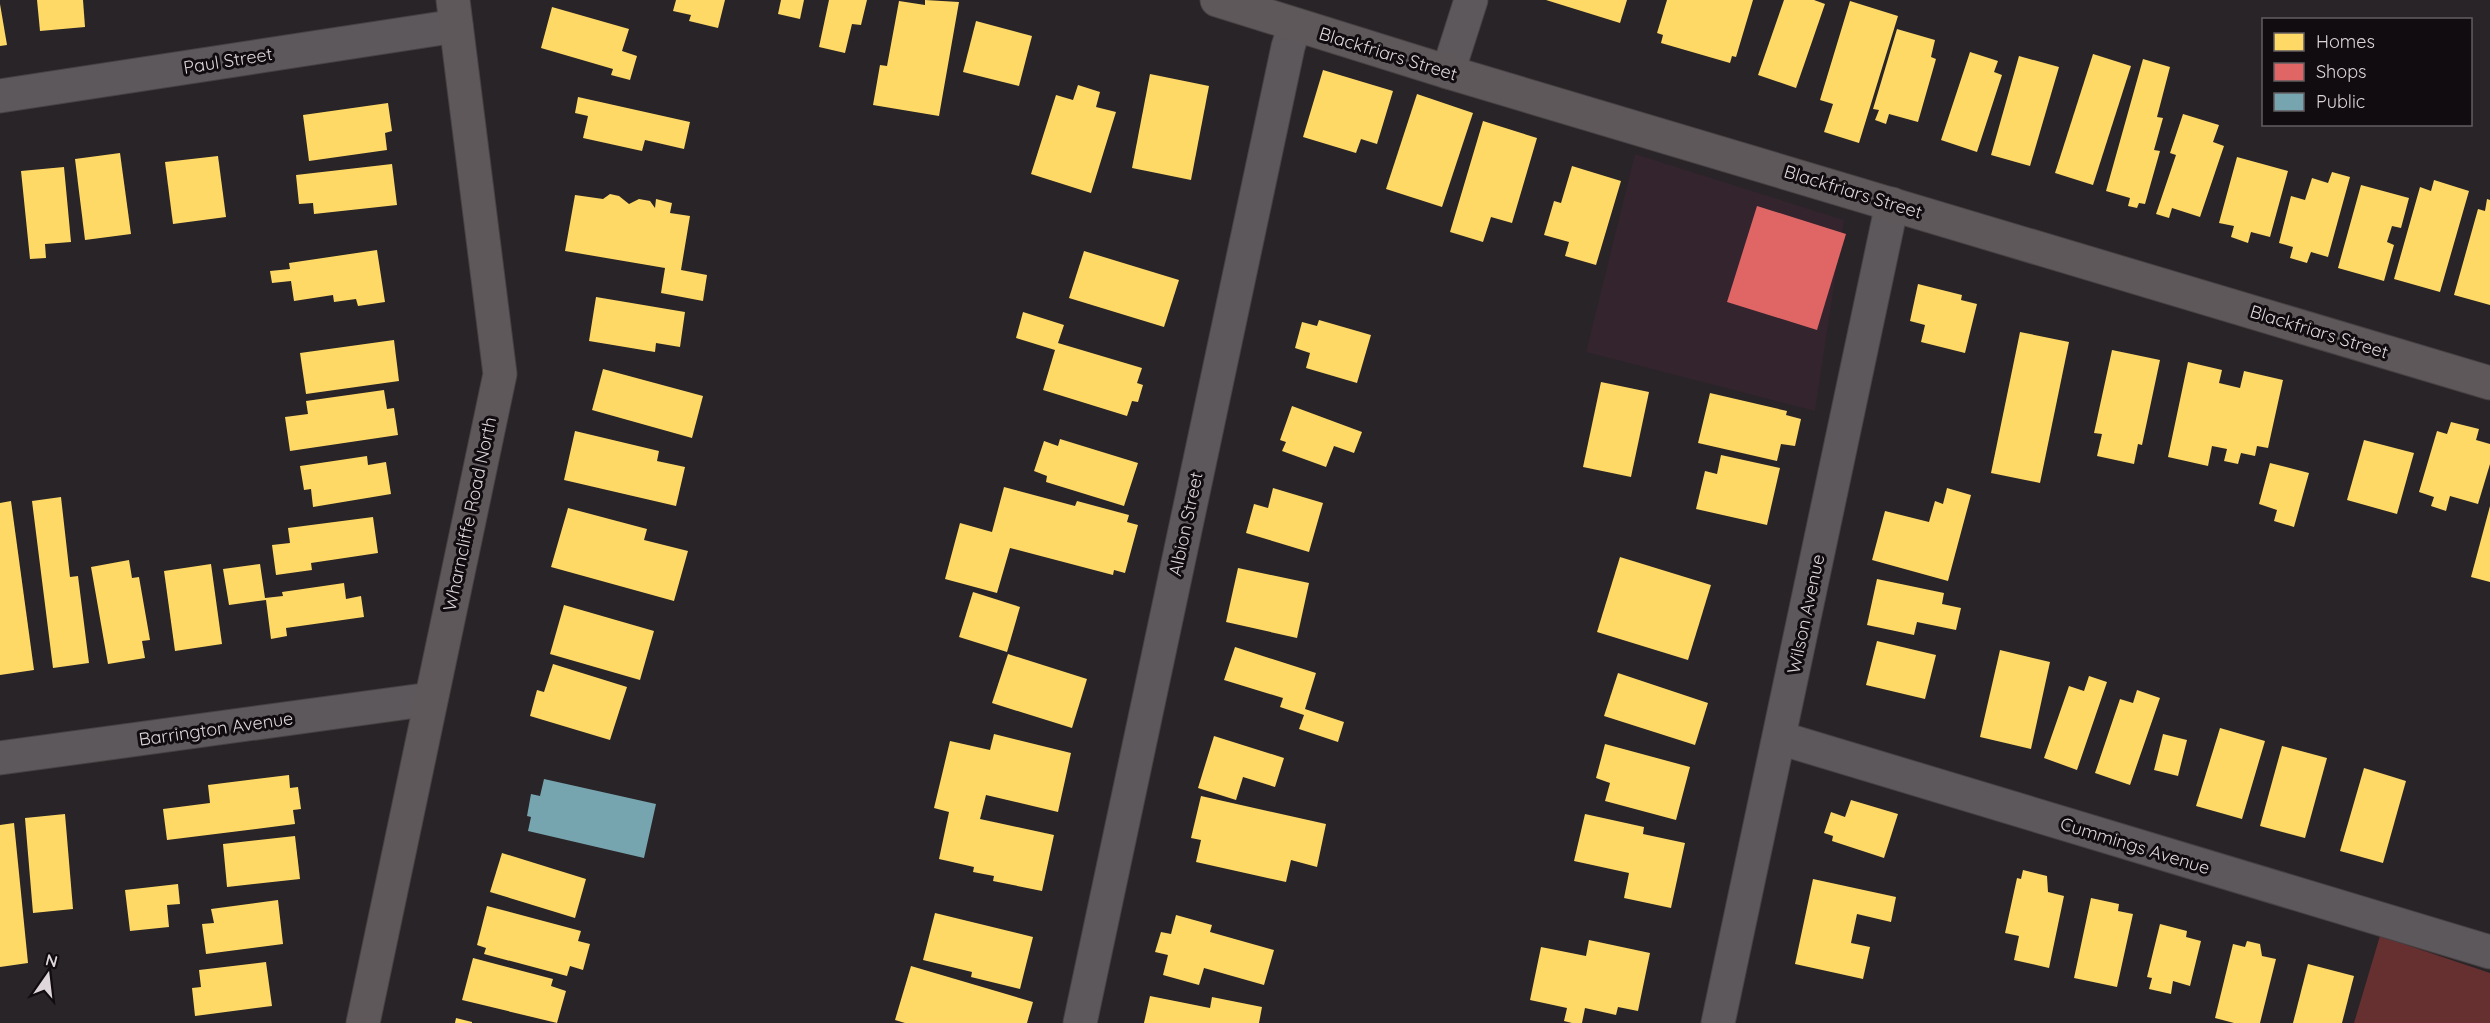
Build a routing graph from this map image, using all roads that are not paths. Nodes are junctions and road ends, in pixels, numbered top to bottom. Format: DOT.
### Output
graph roads {
  1 [pos="1217,0"];
  2 [pos="1472,0"];
  3 [pos="455,13"];
  4 [pos="1295,25"];
  5 [pos="1448,72"];
  6 [pos="0,96"];
  7 [pos="1892,204"];
  8 [pos="2490,383"];
  9 [pos="431,699"];
  10 [pos="1780,738"];
  11 [pos="0,758"];
  12 [pos="2490,952"];
  13 [pos="363,1023"];
  14 [pos="1080,1023"];
  15 [pos="1719,1023"];
  1 -- 4 [label="street, Blackfriars Street"];
  2 -- 5 [label="street"];
  3 -- 6 [label="street, Paul Street"];
  3 -- 9 [label="street, Wharncliffe Road North"];
  4 -- 5 [label="street, Blackfriars Street"];
  4 -- 14 [label="street, Albion Street"];
  5 -- 7 [label="street, Blackfriars Street"];
  7 -- 8 [label="street, Blackfriars Street"];
  7 -- 10 [label="street, Wilson Avenue"];
  9 -- 11 [label="street, Barrington Avenue"];
  9 -- 13 [label="street, Wharncliffe Road North"];
  10 -- 12 [label="street, Cummings Avenue"];
  10 -- 15 [label="street, Wilson Avenue"];
}
